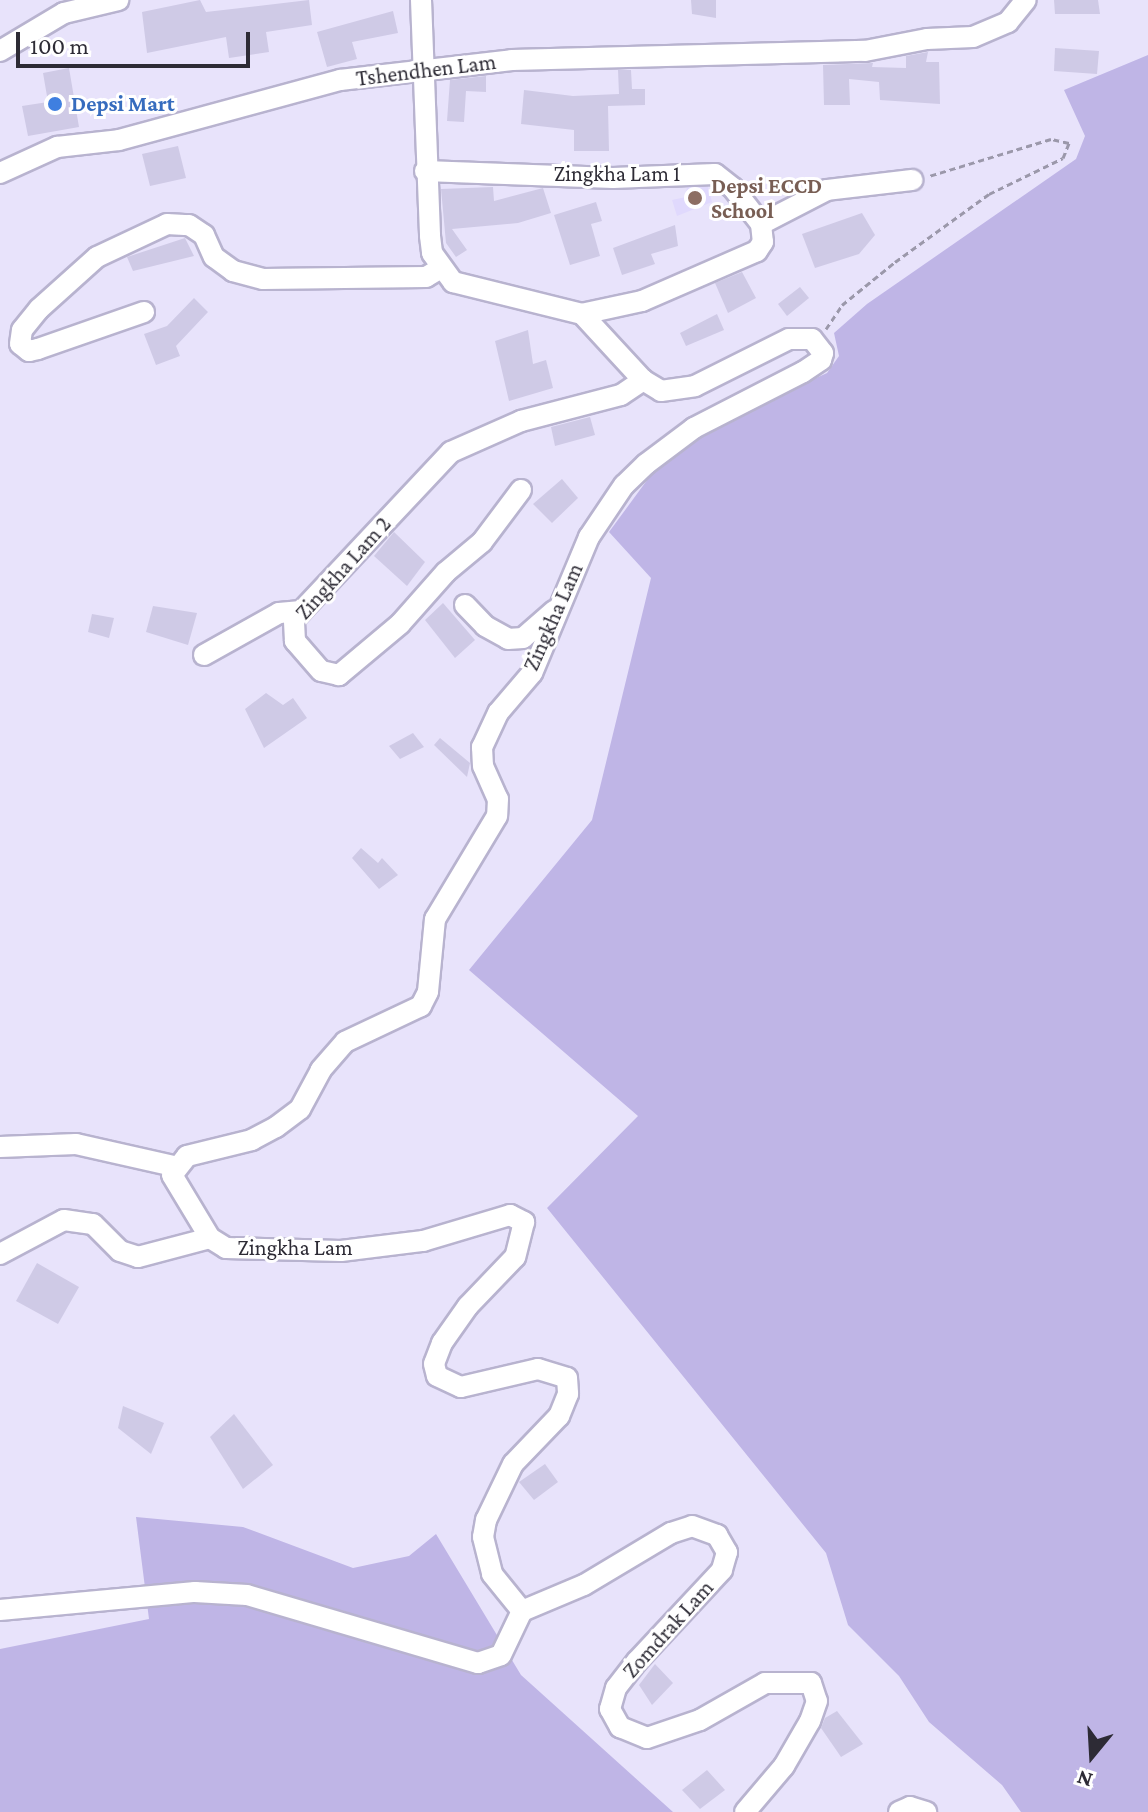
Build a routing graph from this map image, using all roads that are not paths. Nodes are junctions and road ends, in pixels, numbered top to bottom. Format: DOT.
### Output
graph roads {
  1 [pos="118,0"];
  2 [pos="421,0"];
  3 [pos="1022,7"];
  4 [pos="0,51"];
  5 [pos="422,67"];
  6 [pos="425,171"];
  7 [pos="0,173"];
  8 [pos="912,180"];
  9 [pos="761,224"];
  10 [pos="441,268"];
  11 [pos="144,312"];
  12 [pos="582,314"];
  13 [pos="643,380"];
  14 [pos="521,490"];
  15 [pos="465,605"];
  16 [pos="560,606"];
  17 [pos="301,611"];
  18 [pos="204,655"];
  19 [pos="0,1147"];
  20 [pos="174,1166"];
  21 [pos="210,1238"];
  22 [pos="0,1254"];
  23 [pos="0,1610"];
  24 [pos="522,1611"];
  25 [pos="745,1812"];
  26 [pos="899,1812"];
  27 [pos="926,1812"];
  1 -- 4 [label="street"];
  2 -- 5 [label="street"];
  3 -- 5 [label="street, Tshendhen Lam"];
  5 -- 6 [label="street"];
  5 -- 7 [label="street, Tshendhen Lam"];
  6 -- 9 [label="street, Zingkha Lam 1"];
  6 -- 10 [label="street"];
  8 -- 9 [label="street"];
  9 -- 12 [label="street"];
  10 -- 11 [label="street"];
  10 -- 12 [label="street"];
  12 -- 13 [label="street"];
  13 -- 16 [label="street, Zingkha Lam"];
  13 -- 17 [label="street, Zingkha Lam 2"];
  14 -- 17 [label="street, Zingkha Lam 2"];
  15 -- 16 [label="street"];
  16 -- 20 [label="street, Zingkha Lam"];
  17 -- 18 [label="street"];
  19 -- 20 [label="street"];
  20 -- 21 [label="street, Zingkha Lam"];
  21 -- 22 [label="street"];
  21 -- 24 [label="street, Zingkha Lam"];
  23 -- 24 [label="street"];
  24 -- 25 [label="street, Zomdrak Lam"];
  26 -- 27 [label="street"];
}
